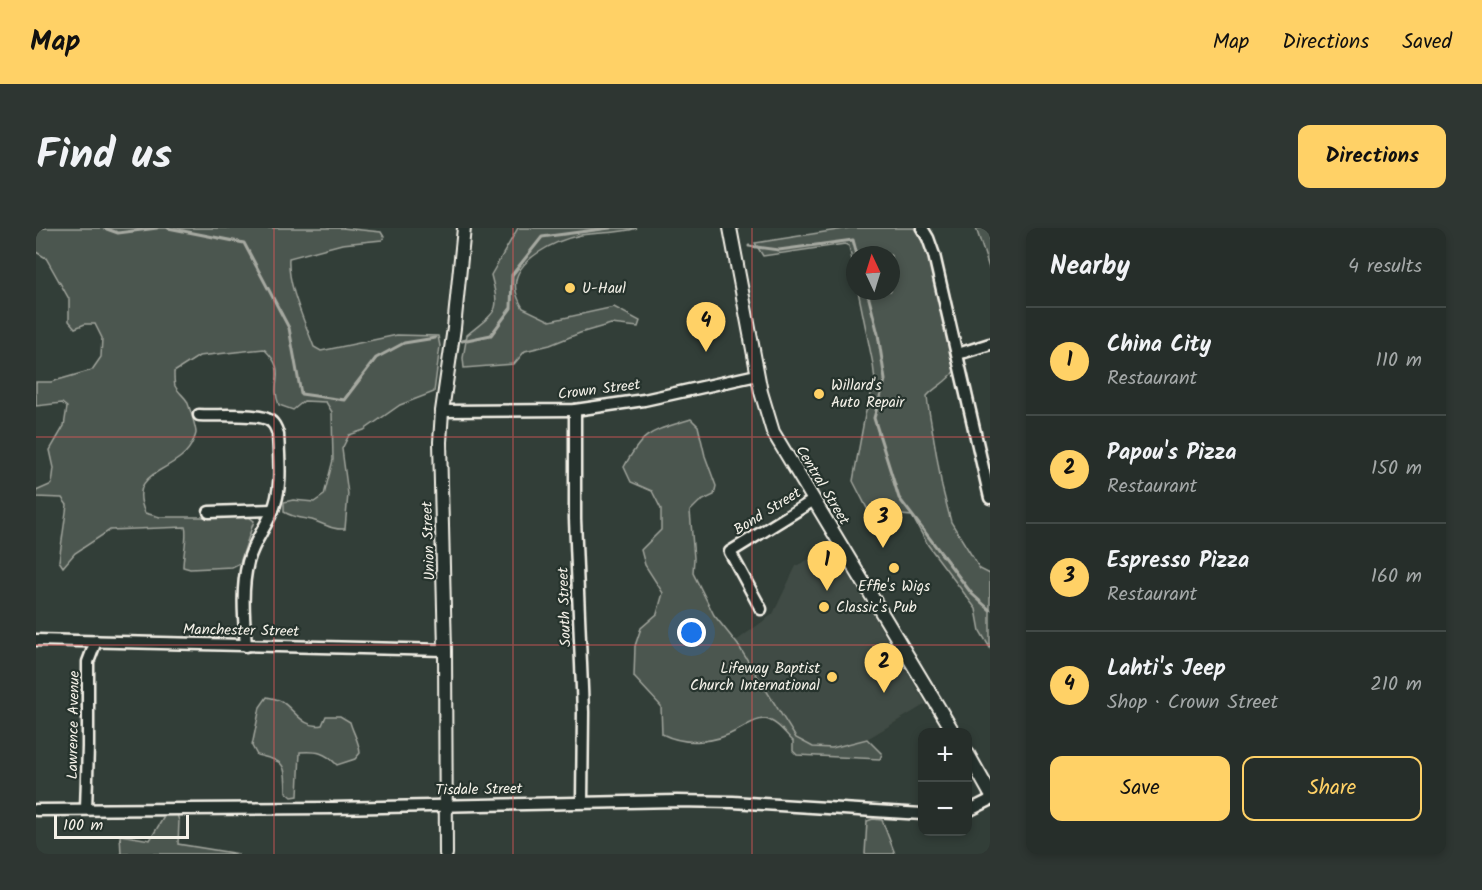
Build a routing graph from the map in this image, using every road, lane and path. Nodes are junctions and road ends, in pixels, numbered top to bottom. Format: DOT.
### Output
graph roads {
  1 [pos="464,228"];
  2 [pos="730,228"];
  3 [pos="922,228"];
  4 [pos="990,344"];
  5 [pos="958,354"];
  6 [pos="757,375"];
  7 [pos="575,410"];
  8 [pos="442,411"];
  9 [pos="199,415"];
  10 [pos="990,498"];
  11 [pos="814,500"];
  12 [pos="273,510"];
  13 [pos="209,512"];
  14 [pos="761,609"];
  15 [pos="36,640"];
  16 [pos="96,641"];
  17 [pos="246,646"];
  18 [pos="445,650"];
  19 [pos="952,728"];
  20 [pos="972,760"];
  21 [pos="990,793"];
  22 [pos="990,800"];
  23 [pos="582,802"];
  24 [pos="446,804"];
  25 [pos="86,809"];
  26 [pos="972,809"];
  27 [pos="36,810"];
  28 [pos="918,814"];
  29 [pos="446,854"];
  1 -- 8 [label="main road, Union Street"];
  2 -- 6 [label="main road, Central Street"];
  3 -- 5 [label="street"];
  4 -- 5 [label="street"];
  5 -- 10 [label="street"];
  6 -- 7 [label="street, Crown Street"];
  6 -- 11 [label="main road, Central Street"];
  7 -- 8 [label="street, Crown Street"];
  7 -- 23 [label="street, South Street"];
  8 -- 18 [label="main road, Union Street"];
  9 -- 12 [label="street"];
  11 -- 14 [label="street, Bond Street"];
  11 -- 19 [label="main road, Central Street"];
  12 -- 13 [label="street"];
  12 -- 17 [label="street"];
  15 -- 16 [label="street, Manchester Street"];
  16 -- 17 [label="street, Manchester Street"];
  16 -- 25 [label="street, Lawrence Avenue"];
  17 -- 18 [label="street, Manchester Street"];
  18 -- 24 [label="main road, Union Street"];
  20 -- 21 [label="main road"];
  22 -- 26 [label="street"];
  23 -- 24 [label="street, Tisdale Street"];
  23 -- 28 [label="street, Tisdale Street"];
  24 -- 25 [label="street, Tisdale Street"];
  24 -- 29 [label="main road, Union Street"];
  25 -- 27 [label="street, Tisdale Street"];
}
